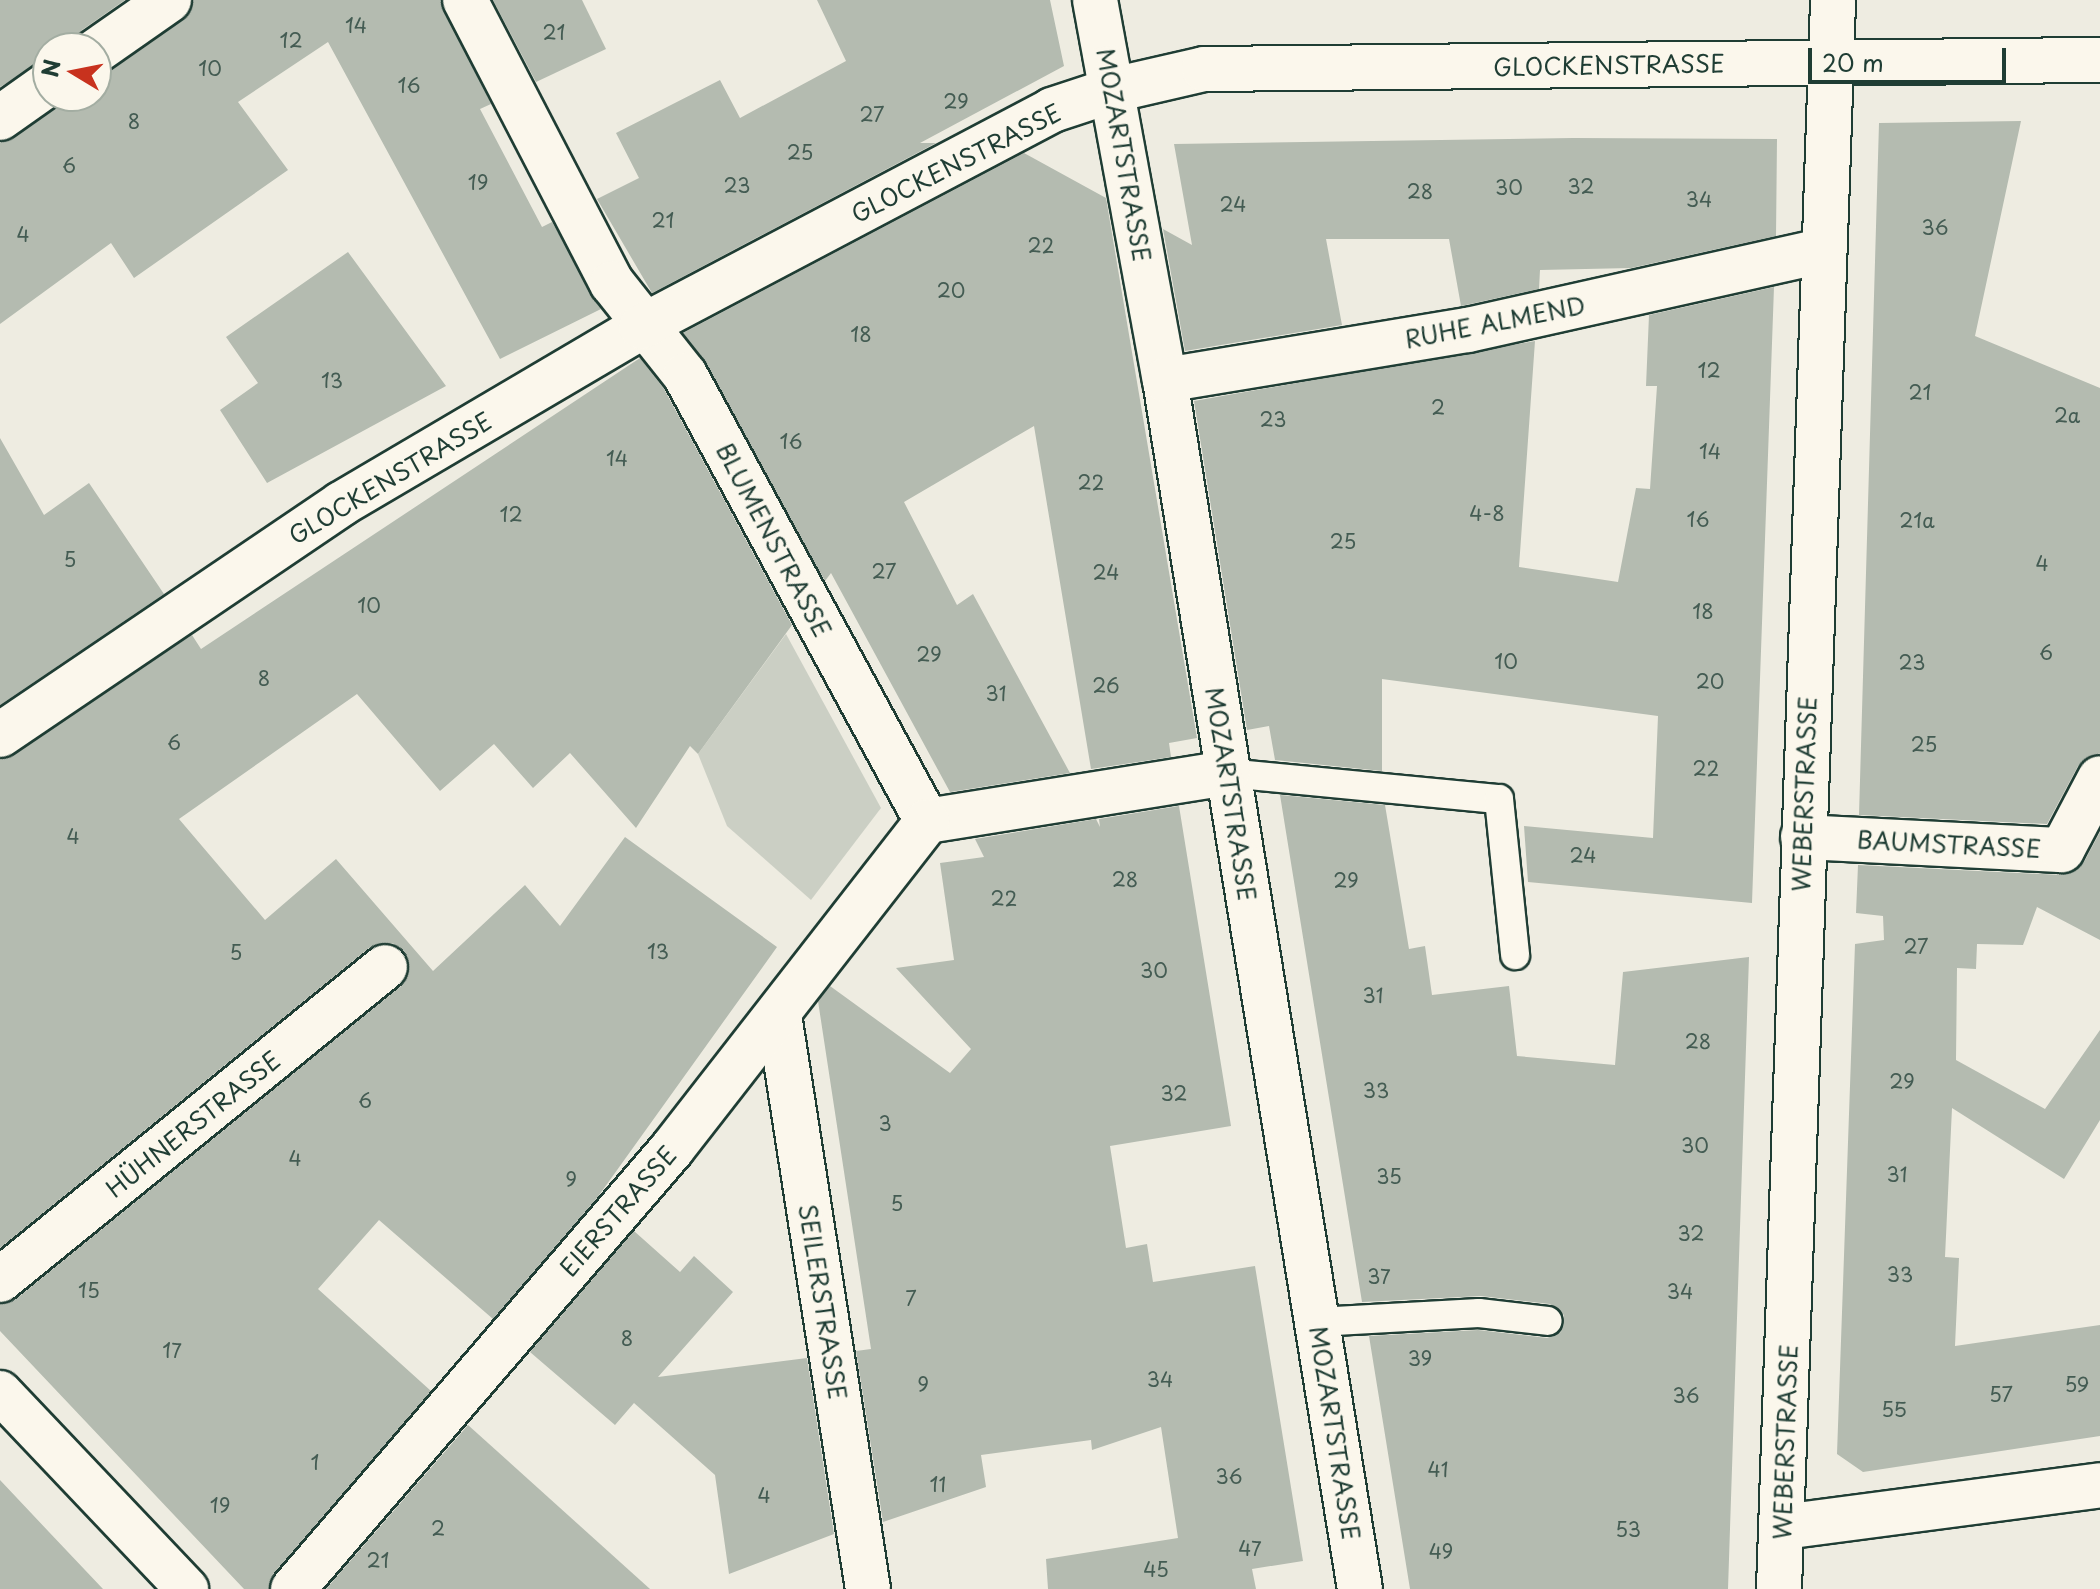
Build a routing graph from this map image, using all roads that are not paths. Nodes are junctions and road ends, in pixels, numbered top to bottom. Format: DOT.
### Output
graph roads {
  1 [pos="169,0"];
  2 [pos="465,0"];
  3 [pos="1095,0"];
  4 [pos="1833,0"];
  5 [pos="112,40"];
  6 [pos="2100,60"];
  7 [pos="1829,64"];
  8 [pos="1113,90"];
  9 [pos="32,95"];
  10 [pos="0,118"];
  11 [pos="1822,251"];
  12 [pos="641,327"];
  13 [pos="1165,380"];
  14 [pos="0,735"];
  15 [pos="1227,773"];
  16 [pos="2100,778"];
  17 [pos="927,821"];
  18 [pos="1803,837"];
  19 [pos="1515,955"];
  20 [pos="385,967"];
  21 [pos="779,1015"];
  22 [pos="0,1280"];
  23 [pos="1548,1321"];
  24 [pos="1317,1322"];
  25 [pos="0,1392"];
  26 [pos="2100,1485"];
  27 [pos="1783,1527"];
  28 [pos="187,1589"];
  29 [pos="293,1589"];
  30 [pos="868,1589"];
  31 [pos="1360,1589"];
  32 [pos="1779,1589"];
  1 -- 5 [label="street"];
  2 -- 12 [label="street, BLUMENSTRASSE"];
  3 -- 8 [label="street, MOZARTSTRASSE"];
  4 -- 7 [label="street, WEBERSTRASSE"];
  6 -- 7 [label="street, GLOCKENSTRASSE"];
  7 -- 8 [label="street, GLOCKENSTRASSE"];
  7 -- 11 [label="street, WEBERSTRASSE"];
  8 -- 12 [label="street, GLOCKENSTRASSE"];
  8 -- 13 [label="street, MOZARTSTRASSE"];
  9 -- 10 [label="street"];
  11 -- 13 [label="street, RUHE ALMEND"];
  11 -- 18 [label="street, WEBERSTRASSE"];
  12 -- 14 [label="street, GLOCKENSTRASSE"];
  12 -- 17 [label="street, BLUMENSTRASSE"];
  13 -- 15 [label="street, MOZARTSTRASSE"];
  15 -- 17 [label="street"];
  15 -- 19 [label="lane"];
  15 -- 24 [label="street, MOZARTSTRASSE"];
  16 -- 18 [label="street, BAUMSTRASSE"];
  17 -- 21 [label="street, EIERSTRASSE"];
  18 -- 27 [label="street, WEBERSTRASSE"];
  20 -- 22 [label="street, HÜHNERSTRASSE"];
  21 -- 29 [label="street, EIERSTRASSE"];
  21 -- 30 [label="street, SEILERSTRASSE"];
  23 -- 24 [label="lane"];
  24 -- 31 [label="street, MOZARTSTRASSE"];
  25 -- 28 [label="street"];
  26 -- 27 [label="street"];
  27 -- 32 [label="street, WEBERSTRASSE"];
}
